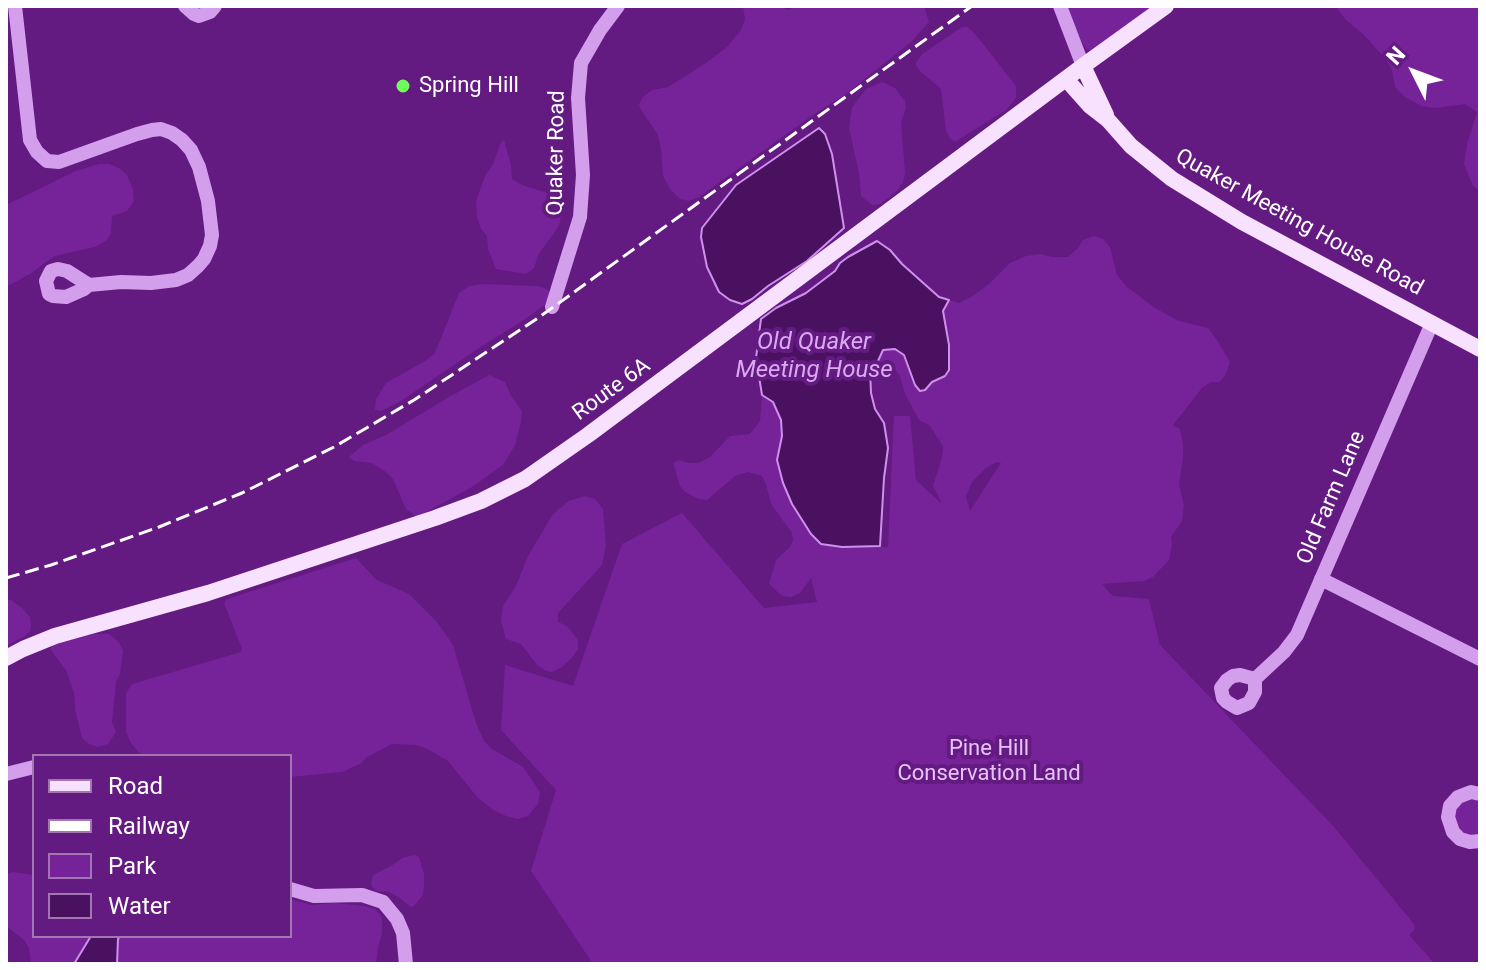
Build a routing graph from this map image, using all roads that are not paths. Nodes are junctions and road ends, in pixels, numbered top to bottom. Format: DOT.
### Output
graph roads {
  1 [pos="15,6"];
  2 [pos="185,6"];
  3 [pos="215,6"];
  4 [pos="618,6"];
  5 [pos="1060,6"];
  6 [pos="1166,6"];
  7 [pos="1083,66"];
  8 [pos="1066,79"];
  9 [pos="1108,120"];
  10 [pos="89,285"];
  11 [pos="552,307"];
  12 [pos="1432,323"];
  13 [pos="1480,349"];
  14 [pos="1321,579"];
  15 [pos="6,658"];
  16 [pos="1480,659"];
  17 [pos="1255,679"];
  18 [pos="32,768"];
  19 [pos="6,774"];
  20 [pos="1480,794"];
  21 [pos="1480,841"];
  22 [pos="292,890"];
  23 [pos="406,964"];
  1 -- 10 [label="street"];
  2 -- 3 [label="street"];
  4 -- 11 [label="street, Quaker Road"];
  5 -- 7 [label="street"];
  6 -- 7 [label="main road, Route 6A"];
  7 -- 8 [label="main road, Route 6A"];
  7 -- 9 [label="main road, Quaker Meeting House Road"];
  8 -- 9 [label="main road, Quaker Meeting House Road"];
  8 -- 15 [label="main road, Route 6A"];
  9 -- 12 [label="main road, Quaker Meeting House Road"];
  12 -- 13 [label="main road, Quaker Meeting House Road"];
  12 -- 14 [label="street, Old Farm Lane"];
  14 -- 16 [label="street"];
  14 -- 17 [label="street, Old Farm Lane"];
  18 -- 19 [label="street"];
  20 -- 21 [label="street"];
  22 -- 23 [label="street"];
}
